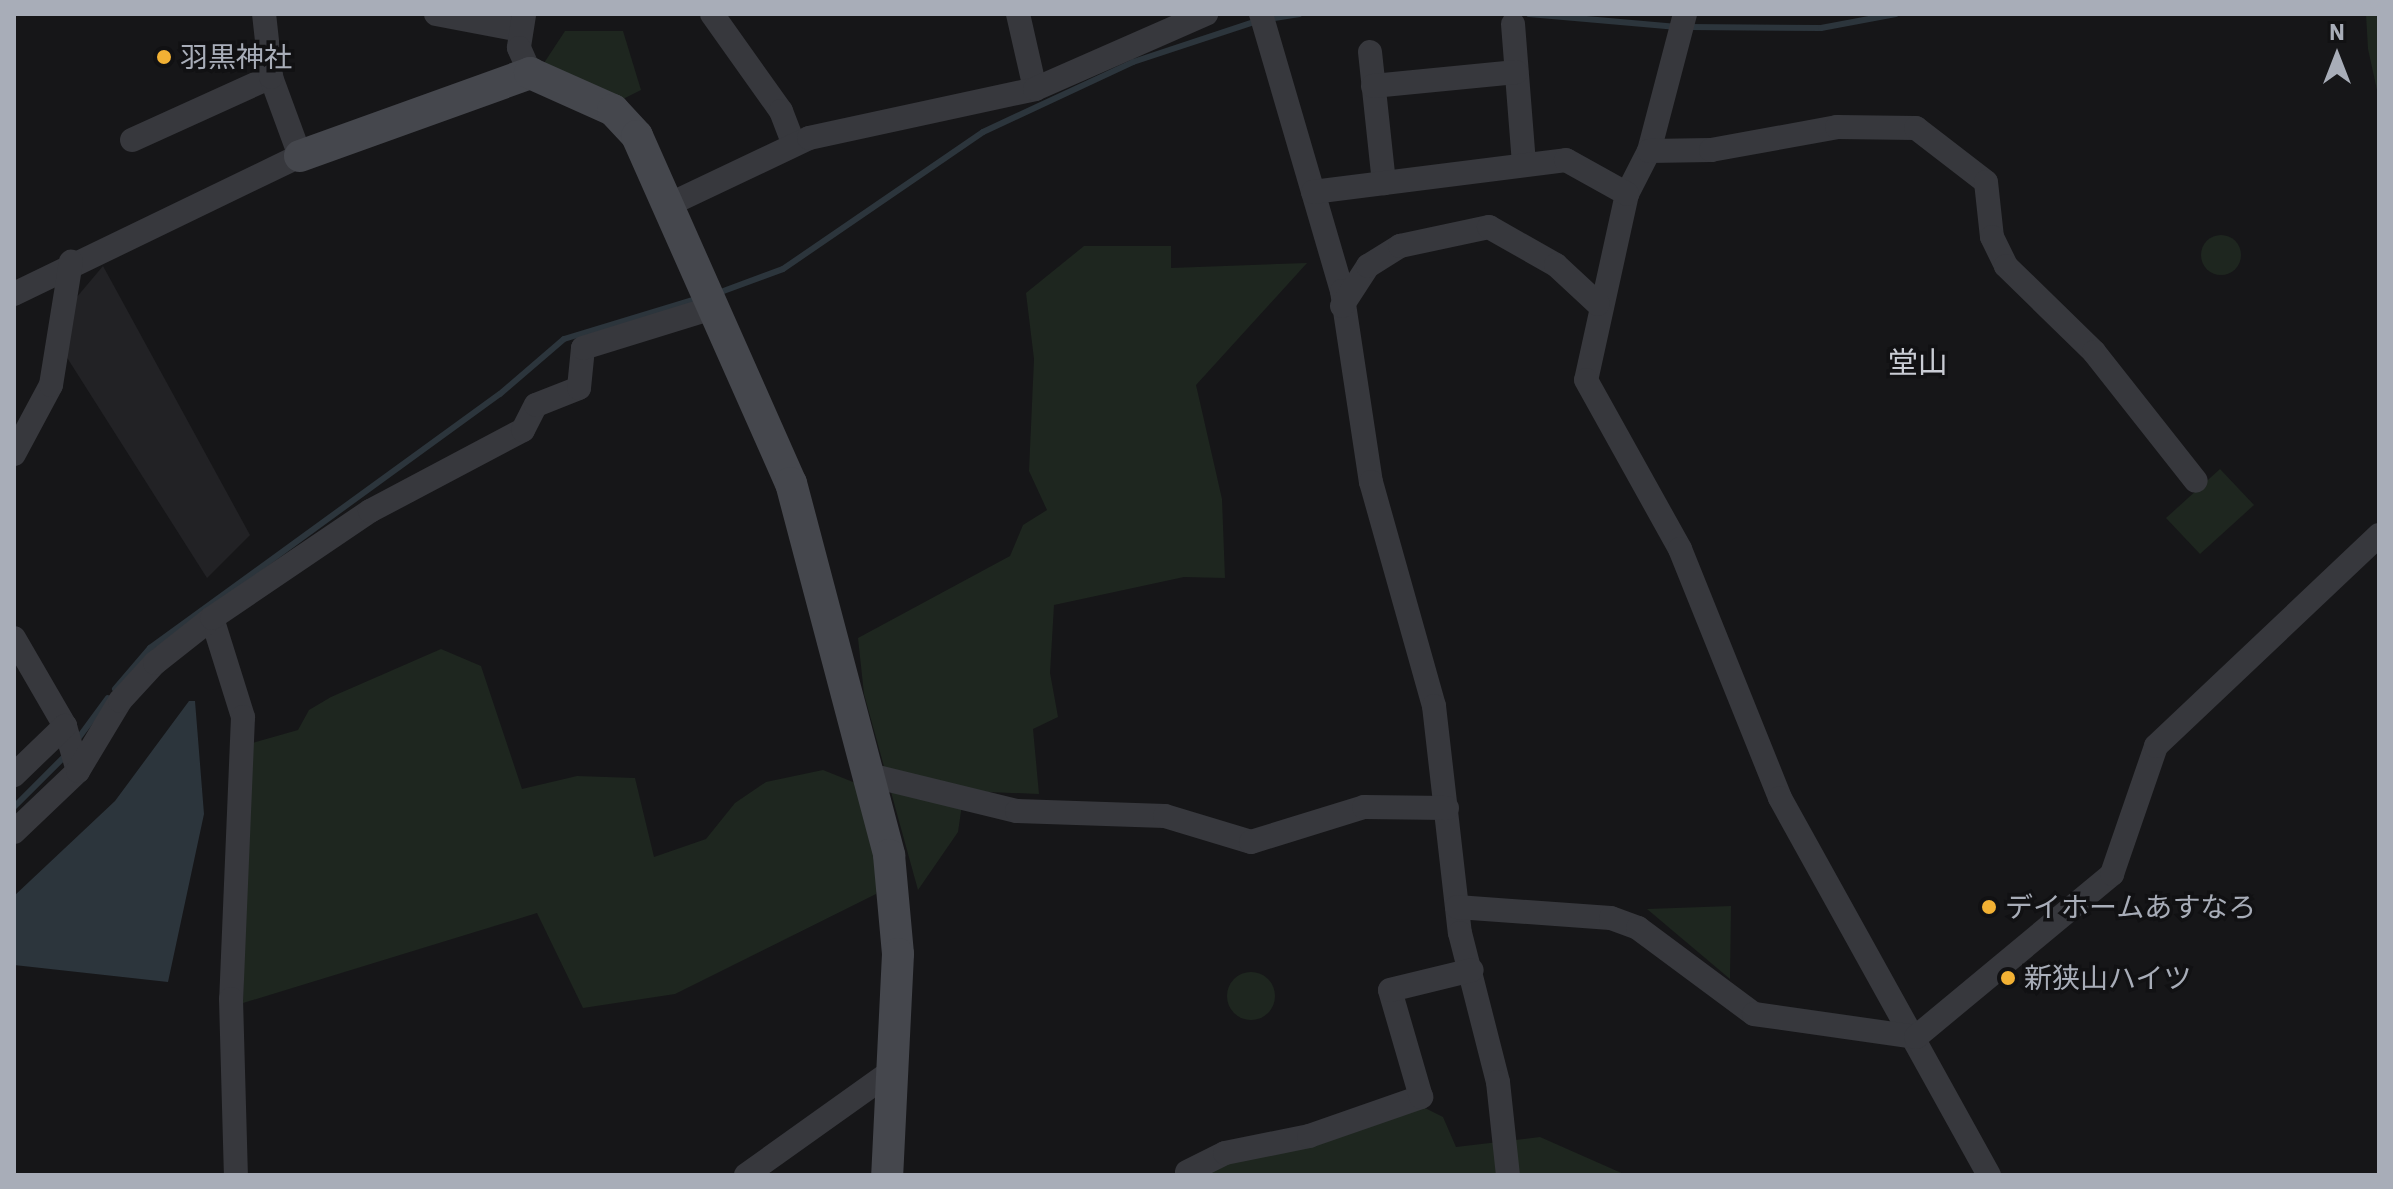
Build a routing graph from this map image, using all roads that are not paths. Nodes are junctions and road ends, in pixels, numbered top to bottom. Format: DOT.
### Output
graph roads {
  1 [pos="264,14"];
  2 [pos="436,14"];
  3 [pos="712,14"];
  4 [pos="1018,14"];
  5 [pos="1206,14"];
  6 [pos="1262,19"];
  7 [pos="522,22"];
  8 [pos="1513,24"];
  9 [pos="1684,25"];
  10 [pos="1370,52"];
  11 [pos="1516,72"];
  12 [pos="530,73"];
  13 [pos="271,77"];
  14 [pos="1373,86"];
  15 [pos="1035,89"];
  16 [pos="132,140"];
  17 [pos="794,145"];
  18 [pos="1649,151"];
  19 [pos="300,156"];
  20 [pos="1524,165"];
  21 [pos="1384,183"];
  22 [pos="1313,192"];
  23 [pos="1627,194"];
  24 [pos="666,206"];
  25 [pos="71,262"];
  26 [pos="14,294"];
  27 [pos="705,299"];
  28 [pos="1598,304"];
  29 [pos="1342,306"];
  30 [pos="14,454"];
  31 [pos="2196,481"];
  32 [pos="2379,535"];
  33 [pos="212,618"];
  34 [pos="14,638"];
  35 [pos="66,730"];
  36 [pos="77,766"];
  37 [pos="14,775"];
  38 [pos="869,775"];
  39 [pos="1447,808"];
  40 [pos="14,832"];
  41 [pos="1457,907"];
  42 [pos="1472,970"];
  43 [pos="1916,1037"];
  44 [pos="893,1070"];
  45 [pos="1187,1172"];
  46 [pos="236,1175"];
  47 [pos="746,1175"];
  48 [pos="887,1175"];
  49 [pos="1508,1175"];
  50 [pos="1989,1175"];
  1 -- 13 [label="street"];
  2 -- 7 [label="street"];
  3 -- 17 [label="street"];
  4 -- 15 [label="street"];
  5 -- 15 [label="street"];
  6 -- 22 [label="street"];
  7 -- 12 [label="street"];
  8 -- 11 [label="street"];
  9 -- 18 [label="street"];
  10 -- 14 [label="street"];
  11 -- 14 [label="street"];
  11 -- 20 [label="street"];
  12 -- 19 [label="street"];
  12 -- 24 [label="street"];
  13 -- 16 [label="street"];
  13 -- 19 [label="street"];
  14 -- 21 [label="street"];
  15 -- 17 [label="street"];
  17 -- 24 [label="street"];
  18 -- 23 [label="street"];
  18 -- 31 [label="street"];
  19 -- 25 [label="street"];
  20 -- 21 [label="street"];
  20 -- 23 [label="street"];
  21 -- 22 [label="street"];
  22 -- 29 [label="street"];
  23 -- 28 [label="street"];
  24 -- 27 [label="street"];
  25 -- 26 [label="street"];
  25 -- 30 [label="street"];
  27 -- 33 [label="street"];
  27 -- 38 [label="street"];
  28 -- 29 [label="street"];
  28 -- 43 [label="street"];
  29 -- 39 [label="street"];
  32 -- 43 [label="street"];
  33 -- 36 [label="street"];
  33 -- 46 [label="street"];
  34 -- 35 [label="street"];
  35 -- 36 [label="street"];
  35 -- 37 [label="street"];
  36 -- 40 [label="street"];
  38 -- 39 [label="street"];
  38 -- 44 [label="street"];
  39 -- 41 [label="street"];
  41 -- 42 [label="street"];
  41 -- 43 [label="street"];
  42 -- 45 [label="street"];
  42 -- 49 [label="street"];
  43 -- 50 [label="street"];
  44 -- 47 [label="street"];
  44 -- 48 [label="street"];
}
